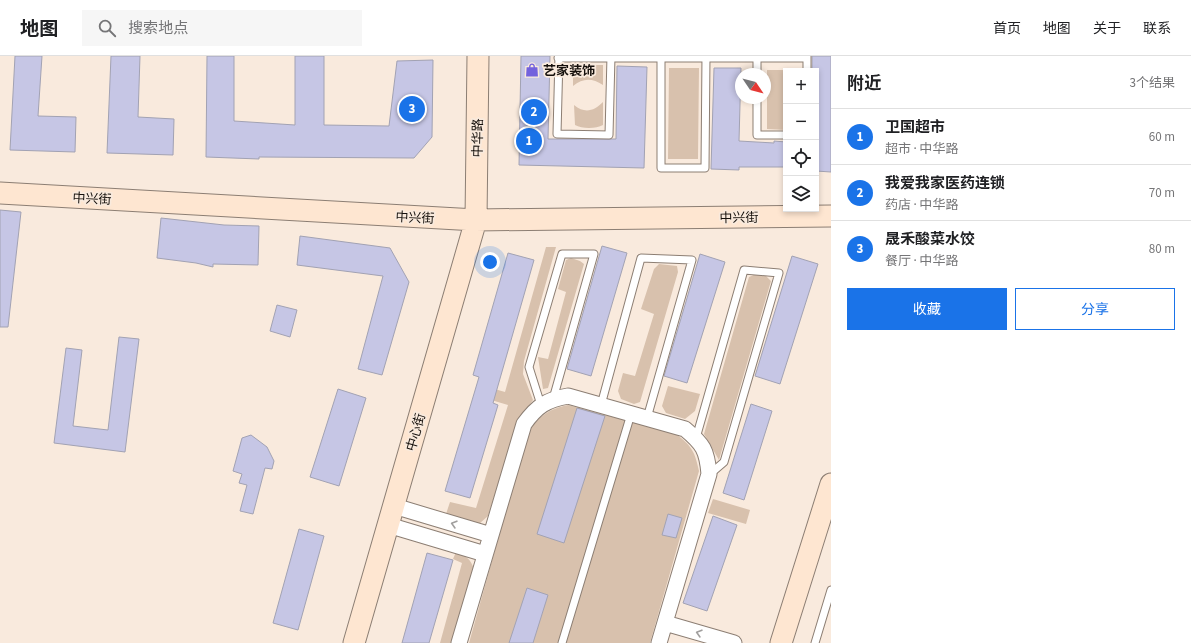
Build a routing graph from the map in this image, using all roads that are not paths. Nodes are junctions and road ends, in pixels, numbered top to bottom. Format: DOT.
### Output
graph roads {
  1 [pos="478,56"];
  2 [pos="558,57"];
  3 [pos="611,57"];
  4 [pos="661,57"];
  5 [pos="706,57"];
  6 [pos="756,57"];
  7 [pos="807,57"];
  8 [pos="757,68"];
  9 [pos="807,68"];
  10 [pos="757,104"];
  11 [pos="783,135"];
  12 [pos="0,193"];
  13 [pos="831,216"];
  14 [pos="476,220"];
  15 [pos="547,402"];
  16 [pos="601,405"];
  17 [pos="631,414"];
  18 [pos="647,418"];
  19 [pos="696,438"];
  20 [pos="709,474"];
  21 [pos="831,484"];
  22 [pos="391,516"];
  23 [pos="491,535"];
  24 [pos="485,554"];
  25 [pos="831,590"];
  26 [pos="665,623"];
  27 [pos="354,643"];
  28 [pos="459,643"];
  29 [pos="562,643"];
  30 [pos="659,643"];
  31 [pos="734,643"];
  32 [pos="781,643"];
  33 [pos="816,643"];
  1 -- 14 [label="street, 中华路"];
  2 -- 3 [label="lane"];
  2 -- 3 [label="lane"];
  3 -- 4 [label="lane"];
  4 -- 5 [label="lane"];
  4 -- 5 [label="lane"];
  5 -- 6 [label="lane"];
  6 -- 7 [label="lane"];
  6 -- 8 [label="lane"];
  7 -- 9 [label="lane"];
  10 -- 11 [label="lane"];
  12 -- 14 [label="street, 中兴街"];
  13 -- 14 [label="street, 中兴街"];
  14 -- 22 [label="street, 中心街"];
  15 -- 15 [label="lane"];
  15 -- 16 [label="street"];
  15 -- 23 [label="street"];
  16 -- 17 [label="street"];
  16 -- 18 [label="lane"];
  17 -- 18 [label="street"];
  17 -- 29 [label="lane"];
  18 -- 19 [label="street"];
  19 -- 20 [label="street"];
  19 -- 20 [label="lane"];
  20 -- 26 [label="street"];
  21 -- 32 [label="street"];
  23 -- 22 [label="street, one-way"];
  22 -- 24 [label="street"];
  22 -- 27 [label="street, 中心街"];
  23 -- 24 [label="street"];
  24 -- 28 [label="street"];
  25 -- 33 [label="lane"];
  26 -- 30 [label="street"];
  31 -- 26 [label="street, one-way"];
}
